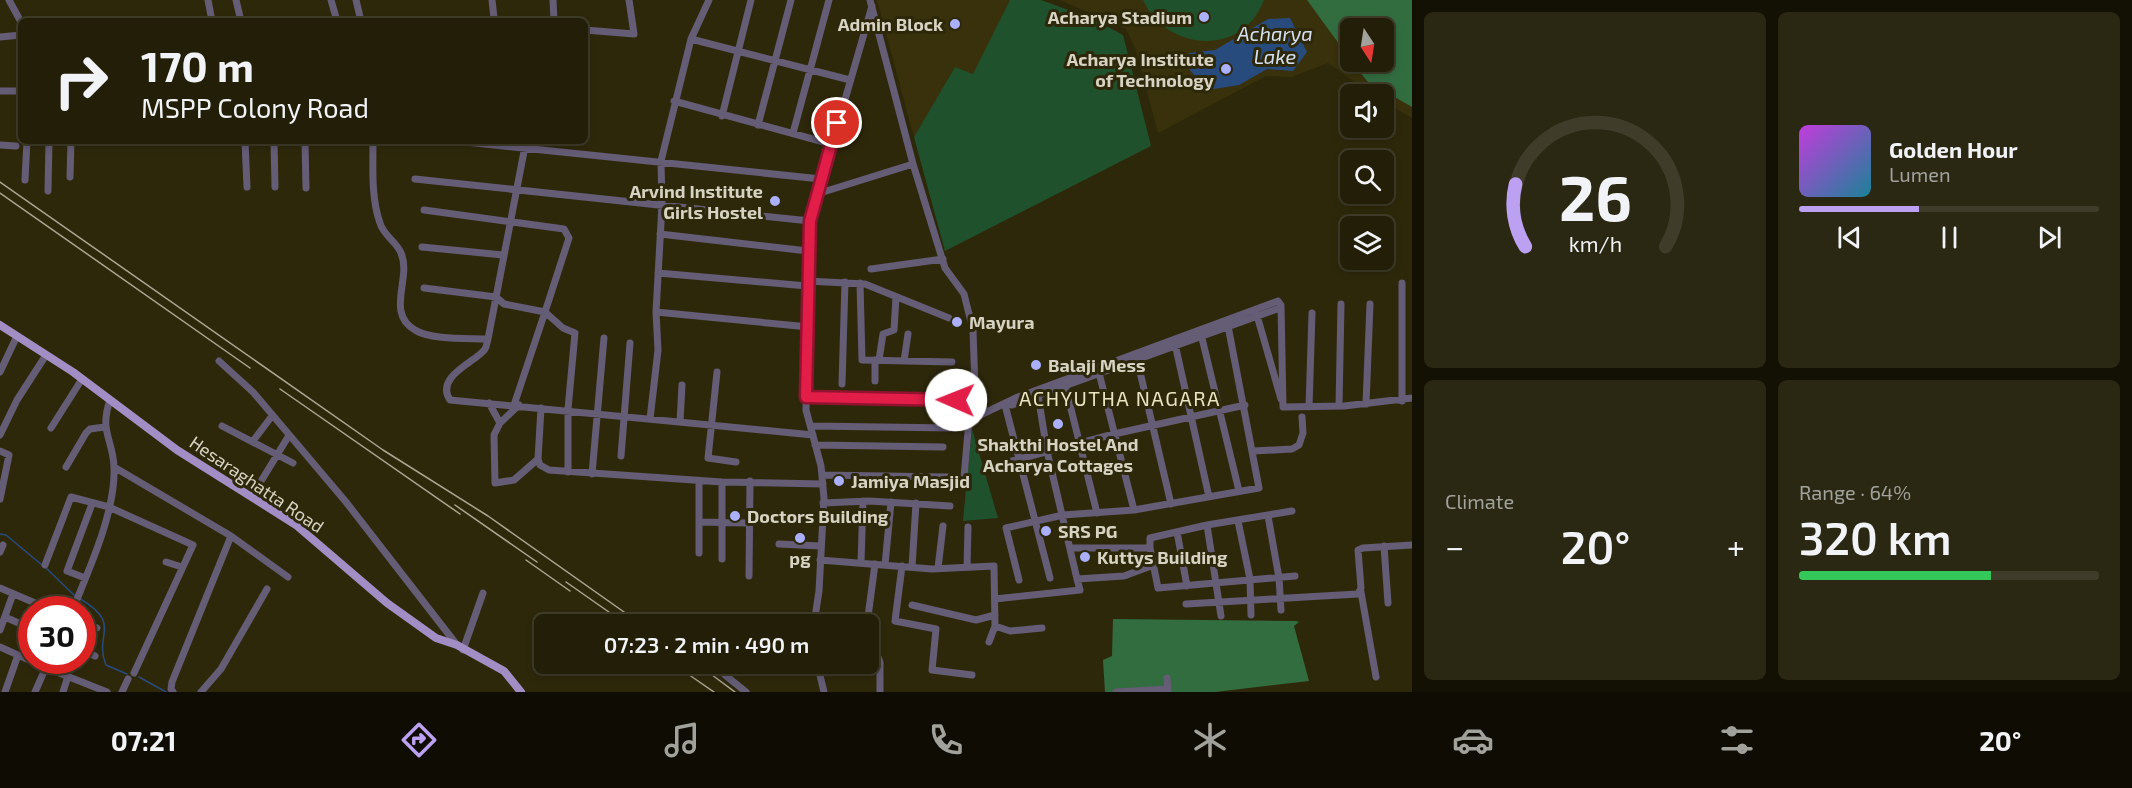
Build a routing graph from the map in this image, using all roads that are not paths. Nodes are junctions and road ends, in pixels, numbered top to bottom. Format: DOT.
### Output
graph roads {
  1 [pos="9,0"];
  2 [pos="208,0"];
  3 [pos="236,0"];
  4 [pos="332,0"];
  5 [pos="356,0"];
  6 [pos="492,0"];
  7 [pos="553,0"];
  8 [pos="629,0"];
  9 [pos="709,0"];
  10 [pos="751,0"];
  11 [pos="791,0"];
  12 [pos="829,0"];
  13 [pos="871,3"];
  14 [pos="19,18"];
  15 [pos="211,18"];
  16 [pos="240,18"];
  17 [pos="336,18"];
  18 [pos="359,18"];
  19 [pos="494,18"];
  20 [pos="554,18"];
  21 [pos="588,30"];
  22 [pos="18,35"];
  23 [pos="0,37"];
  24 [pos="691,39"];
  25 [pos="738,50"];
  26 [pos="776,59"];
  27 [pos="810,70"];
  28 [pos="850,80"];
  29 [pos="0,91"];
  30 [pos="18,91"];
  31 [pos="674,101"];
  32 [pos="722,116"];
  33 [pos="758,125"];
  34 [pos="793,133"];
  35 [pos="27,144"];
  36 [pos="49,144"];
  37 [pos="71,144"];
  38 [pos="245,144"];
  39 [pos="274,144"];
  40 [pos="305,144"];
  41 [pos="374,144"];
  42 [pos="525,144"];
  43 [pos="831,144"];
  44 [pos="0,145"];
  45 [pos="16,146"];
  46 [pos="661,161"];
  47 [pos="913,164"];
  48 [pos="70,177"];
  49 [pos="821,178"];
  50 [pos="415,179"];
  51 [pos="25,180"];
  52 [pos="247,187"];
  53 [pos="275,187"];
  54 [pos="306,188"];
  55 [pos="516,190"];
  56 [pos="48,191"];
  57 [pos="820,193"];
  58 [pos="662,205"];
  59 [pos="424,210"];
  60 [pos="510,220"];
  61 [pos="810,221"];
  62 [pos="660,234"];
  63 [pos="422,247"];
  64 [pos="808,251"];
  65 [pos="503,255"];
  66 [pos="943,259"];
  67 [pos="871,269"];
  68 [pos="658,273"];
  69 [pos="844,282"];
  70 [pos="807,283"];
  71 [pos="860,283"];
  72 [pos="1402,283"];
  73 [pos="424,288"];
  74 [pos="496,297"];
  75 [pos="896,297"];
  76 [pos="1341,304"];
  77 [pos="1370,304"];
  78 [pos="545,312"];
  79 [pos="656,312"];
  80 [pos="1256,312"];
  81 [pos="1312,313"];
  82 [pos="949,318"];
  83 [pos="0,325"];
  84 [pos="1228,326"];
  85 [pos="809,327"];
  86 [pos="1200,332"];
  87 [pos="908,334"];
  88 [pos="17,336"];
  89 [pos="604,338"];
  90 [pos="488,339"];
  91 [pos="630,343"];
  92 [pos="1175,344"];
  93 [pos="46,355"];
  94 [pos="1136,356"];
  95 [pos="877,360"];
  96 [pos="219,361"];
  97 [pos="904,361"];
  98 [pos="952,362"];
  99 [pos="0,372"];
  100 [pos="717,372"];
  101 [pos="1099,373"];
  102 [pos="82,379"];
  103 [pos="875,381"];
  104 [pos="1065,382"];
  105 [pos="842,384"];
  106 [pos="682,385"];
  107 [pos="1038,395"];
  108 [pos="806,397"];
  109 [pos="1412,398"];
  110 [pos="110,400"];
  111 [pos="956,400"];
  112 [pos="1402,401"];
  113 [pos="489,403"];
  114 [pos="1007,404"];
  115 [pos="1366,404"];
  116 [pos="516,405"];
  117 [pos="1245,405"];
  118 [pos="1339,406"];
  119 [pos="1283,407"];
  120 [pos="1309,407"];
  121 [pos="541,408"];
  122 [pos="568,409"];
  123 [pos="1220,410"];
  124 [pos="598,413"];
  125 [pos="272,416"];
  126 [pos="624,416"];
  127 [pos="1302,417"];
  128 [pos="650,418"];
  129 [pos="1191,418"];
  130 [pos="973,419"];
  131 [pos="680,422"];
  132 [pos="500,423"];
  133 [pos="711,425"];
  134 [pos="222,426"];
  135 [pos="811,426"];
  136 [pos="1153,426"];
  137 [pos="105,427"];
  138 [pos="51,428"];
  139 [pos="1114,434"];
  140 [pos="0,435"];
  141 [pos="813,435"];
  142 [pos="288,437"];
  143 [pos="253,441"];
  144 [pos="1080,443"];
  145 [pos="815,446"];
  146 [pos="944,447"];
  147 [pos="0,451"];
  148 [pos="1254,451"];
  149 [pos="1047,452"];
  150 [pos="278,454"];
  151 [pos="621,456"];
  152 [pos="1019,458"];
  153 [pos="538,459"];
  154 [pos="736,462"];
  155 [pos="293,463"];
  156 [pos="66,467"];
  157 [pos="114,467"];
  158 [pos="989,467"];
  159 [pos="568,472"];
  160 [pos="592,474"];
  161 [pos="822,475"];
  162 [pos="948,477"];
  163 [pos="964,477"];
  164 [pos="699,481"];
  165 [pos="750,481"];
  166 [pos="722,482"];
  167 [pos="822,484"];
  168 [pos="1239,491"];
  169 [pos="252,496"];
  170 [pos="1209,497"];
  171 [pos="0,499"];
  172 [pos="863,501"];
  173 [pos="891,502"];
  174 [pos="824,503"];
  175 [pos="916,503"];
  176 [pos="92,504"];
  177 [pos="1172,504"];
  178 [pos="950,506"];
  179 [pos="109,507"];
  180 [pos="1134,510"];
  181 [pos="1292,511"];
  182 [pos="1097,513"];
  183 [pos="1063,515"];
  184 [pos="1268,516"];
  185 [pos="1238,520"];
  186 [pos="1035,521"];
  187 [pos="699,522"];
  188 [pos="722,523"];
  189 [pos="748,523"];
  190 [pos="1207,525"];
  191 [pos="943,526"];
  192 [pos="968,527"];
  193 [pos="1177,532"];
  194 [pos="231,536"];
  195 [pos="3,544"];
  196 [pos="778,544"];
  197 [pos="1412,544"];
  198 [pos="821,546"];
  199 [pos="1384,546"];
  200 [pos="1070,548"];
  201 [pos="1150,548"];
  202 [pos="0,552"];
  203 [pos="699,553"];
  204 [pos="722,559"];
  205 [pos="820,560"];
  206 [pos="166,562"];
  207 [pos="861,563"];
  208 [pos="875,564"];
  209 [pos="45,565"];
  210 [pos="885,565"];
  211 [pos="1154,565"];
  212 [pos="902,566"];
  213 [pos="182,567"];
  214 [pos="912,567"];
  215 [pos="967,567"];
  216 [pos="938,568"];
  217 [pos="749,576"];
  218 [pos="1295,576"];
  219 [pos="288,577"];
  220 [pos="85,578"];
  221 [pos="1050,578"];
  222 [pos="1279,578"];
  223 [pos="1077,579"];
  224 [pos="1250,579"];
  225 [pos="1019,580"];
  226 [pos="1218,582"];
  227 [pos="1186,586"];
  228 [pos="0,588"];
  229 [pos="267,589"];
  230 [pos="1361,592"];
  231 [pos="483,593"];
  232 [pos="13,594"];
  233 [pos="18,596"];
  234 [pos="77,596"];
  235 [pos="995,598"];
  236 [pos="1280,598"];
  237 [pos="1252,599"];
  238 [pos="1220,601"];
  239 [pos="1388,603"];
  240 [pos="1186,604"];
  241 [pos="912,605"];
  242 [pos="1281,610"];
  243 [pos="815,614"];
  244 [pos="868,614"];
  245 [pos="995,615"];
  246 [pos="1221,615"];
  247 [pos="1251,615"];
  248 [pos="5,617"];
  249 [pos="18,622"];
  250 [pos="995,626"];
  251 [pos="1042,628"];
  252 [pos="0,630"];
  253 [pos="989,642"];
  254 [pos="0,647"];
  255 [pos="460,648"];
  256 [pos="18,655"];
  257 [pos="879,660"];
  258 [pos="134,673"];
  259 [pos="44,674"];
  260 [pos="63,674"];
  261 [pos="724,674"];
  262 [pos="821,674"];
  263 [pos="972,675"];
  264 [pos="68,676"];
  265 [pos="1376,677"];
  266 [pos="1167,678"];
  267 [pos="128,679"];
  268 [pos="96,690"];
  269 [pos="1168,690"];
  270 [pos="5,692"];
  271 [pos="35,692"];
  272 [pos="63,692"];
  273 [pos="107,692"];
  274 [pos="122,692"];
  275 [pos="173,692"];
  276 [pos="201,692"];
  277 [pos="521,692"];
  278 [pos="746,692"];
  279 [pos="824,692"];
  280 [pos="880,692"];
  281 [pos="1116,692"];
  1 -- 14 [label="street"];
  2 -- 15 [label="street"];
  3 -- 16 [label="street"];
  4 -- 17 [label="street"];
  5 -- 18 [label="street"];
  6 -- 19 [label="street"];
  7 -- 20 [label="street"];
  8 -- 21 [label="street"];
  9 -- 24 [label="street"];
  10 -- 25 [label="street"];
  11 -- 26 [label="street"];
  12 -- 27 [label="street"];
  13 -- 28 [label="street"];
  13 -- 47 [label="street"];
  22 -- 23 [label="street"];
  24 -- 25 [label="street"];
  24 -- 31 [label="street"];
  25 -- 26 [label="street"];
  25 -- 32 [label="street"];
  26 -- 27 [label="street"];
  26 -- 33 [label="street"];
  27 -- 28 [label="street"];
  27 -- 34 [label="street"];
  28 -- 43 [label="street"];
  29 -- 30 [label="street"];
  31 -- 32 [label="street"];
  31 -- 46 [label="street"];
  32 -- 33 [label="street"];
  33 -- 34 [label="street"];
  34 -- 43 [label="street"];
  35 -- 51 [label="street"];
  36 -- 56 [label="street"];
  37 -- 48 [label="street"];
  38 -- 52 [label="street"];
  39 -- 53 [label="street"];
  40 -- 54 [label="street"];
  41 -- 90 [label="street"];
  42 -- 46 [label="street"];
  42 -- 55 [label="street"];
  43 -- 49 [label="street"];
  44 -- 45 [label="street"];
  46 -- 49 [label="street"];
  46 -- 58 [label="street"];
  47 -- 57 [label="street"];
  47 -- 66 [label="street"];
  49 -- 57 [label="street"];
  50 -- 55 [label="street"];
  55 -- 58 [label="street"];
  55 -- 60 [label="street"];
  57 -- 61 [label="street"];
  58 -- 61 [label="street"];
  58 -- 62 [label="street"];
  59 -- 60 [label="street"];
  60 -- 65 [label="street"];
  60 -- 78 [label="street"];
  61 -- 64 [label="street"];
  62 -- 64 [label="street"];
  62 -- 68 [label="street"];
  63 -- 65 [label="street"];
  64 -- 70 [label="street"];
  65 -- 74 [label="street"];
  66 -- 67 [label="street"];
  66 -- 130 [label="street"];
  68 -- 70 [label="street"];
  68 -- 79 [label="street"];
  69 -- 70 [label="street"];
  69 -- 71 [label="street"];
  69 -- 105 [label="street"];
  70 -- 85 [label="street"];
  71 -- 75 [label="street"];
  71 -- 95 [label="street"];
  72 -- 112 [label="street"];
  73 -- 74 [label="street"];
  74 -- 78 [label="street"];
  74 -- 90 [label="street"];
  75 -- 82 [label="street"];
  75 -- 95 [label="street"];
  76 -- 118 [label="street"];
  77 -- 115 [label="street"];
  78 -- 116 [label="street"];
  78 -- 122 [label="street"];
  79 -- 85 [label="street"];
  79 -- 128 [label="street"];
  80 -- 84 [label="street"];
  80 -- 86 [label="street"];
  80 -- 119 [label="street"];
  80 -- 119 [label="street"];
  81 -- 120 [label="street"];
  83 -- 88 [label="main road, Hesaraghatta Road"];
  84 -- 86 [label="street"];
  84 -- 117 [label="street"];
  85 -- 108 [label="street"];
  86 -- 92 [label="street"];
  86 -- 94 [label="street"];
  86 -- 123 [label="street"];
  87 -- 97 [label="street"];
  88 -- 93 [label="main road, Hesaraghatta Road"];
  88 -- 99 [label="street"];
  89 -- 124 [label="street"];
  90 -- 113 [label="street"];
  91 -- 126 [label="street"];
  92 -- 94 [label="street"];
  92 -- 129 [label="street"];
  93 -- 102 [label="main road, Hesaraghatta Road"];
  93 -- 140 [label="street"];
  94 -- 101 [label="street"];
  94 -- 104 [label="street"];
  94 -- 136 [label="street"];
  95 -- 97 [label="street"];
  95 -- 103 [label="street"];
  96 -- 125 [label="street"];
  97 -- 98 [label="street"];
  100 -- 133 [label="street"];
  101 -- 104 [label="street"];
  101 -- 139 [label="street"];
  102 -- 110 [label="main road, Hesaraghatta Road"];
  102 -- 138 [label="street"];
  104 -- 107 [label="street"];
  104 -- 114 [label="street"];
  104 -- 144 [label="street"];
  106 -- 131 [label="street"];
  107 -- 114 [label="street"];
  107 -- 149 [label="street"];
  108 -- 111 [label="street"];
  108 -- 135 [label="street"];
  109 -- 112 [label="street"];
  110 -- 137 [label="street"];
  110 -- 169 [label="main road, Hesaraghatta Road"];
  112 -- 115 [label="street"];
  113 -- 116 [label="street"];
  113 -- 132 [label="street"];
  114 -- 130 [label="street"];
  114 -- 152 [label="street"];
  115 -- 118 [label="street"];
  116 -- 121 [label="street"];
  116 -- 132 [label="street"];
  117 -- 123 [label="street"];
  117 -- 148 [label="street"];
  118 -- 120 [label="street"];
  119 -- 120 [label="street"];
  121 -- 122 [label="street"];
  121 -- 153 [label="street"];
  122 -- 124 [label="street"];
  122 -- 159 [label="street"];
  123 -- 129 [label="street"];
  123 -- 168 [label="street"];
  124 -- 126 [label="street"];
  124 -- 160 [label="street"];
  125 -- 142 [label="street"];
  125 -- 143 [label="street"];
  126 -- 128 [label="street"];
  126 -- 151 [label="street"];
  127 -- 148 [label="street"];
  128 -- 131 [label="street"];
  129 -- 136 [label="street"];
  129 -- 170 [label="street"];
  130 -- 135 [label="street"];
  130 -- 163 [label="street"];
  131 -- 133 [label="street"];
  132 -- 153 [label="street"];
  133 -- 141 [label="street"];
  133 -- 154 [label="street"];
  134 -- 143 [label="street"];
  135 -- 141 [label="street"];
  136 -- 139 [label="street"];
  136 -- 177 [label="street"];
  137 -- 156 [label="street"];
  137 -- 157 [label="street"];
  139 -- 144 [label="street"];
  139 -- 180 [label="street"];
  141 -- 145 [label="street"];
  142 -- 150 [label="street"];
  142 -- 255 [label="street"];
  143 -- 150 [label="street"];
  144 -- 149 [label="street"];
  144 -- 182 [label="street"];
  145 -- 146 [label="street"];
  145 -- 161 [label="street"];
  147 -- 171 [label="street"];
  148 -- 168 [label="street"];
  149 -- 152 [label="street"];
  149 -- 183 [label="street"];
  150 -- 155 [label="street"];
  150 -- 169 [label="street"];
  152 -- 158 [label="street"];
  152 -- 186 [label="street"];
  153 -- 159 [label="street"];
  157 -- 179 [label="street"];
  157 -- 194 [label="street"];
  159 -- 160 [label="street"];
  160 -- 164 [label="street"];
  161 -- 162 [label="street"];
  161 -- 167 [label="street"];
  164 -- 166 [label="street"];
  164 -- 187 [label="street"];
  165 -- 166 [label="street"];
  165 -- 167 [label="street"];
  165 -- 189 [label="street"];
  166 -- 188 [label="street"];
  167 -- 174 [label="street"];
  168 -- 170 [label="street"];
  169 -- 255 [label="main road, Hesaraghatta Road"];
  170 -- 177 [label="street"];
  172 -- 173 [label="street"];
  172 -- 174 [label="street"];
  172 -- 207 [label="street"];
  173 -- 175 [label="street"];
  173 -- 210 [label="street"];
  174 -- 198 [label="street"];
  175 -- 178 [label="street"];
  175 -- 214 [label="street"];
  176 -- 179 [label="street"];
  176 -- 209 [label="street"];
  176 -- 220 [label="street"];
  177 -- 180 [label="street"];
  179 -- 213 [label="street"];
  179 -- 220 [label="street"];
  180 -- 182 [label="street"];
  181 -- 184 [label="street"];
  182 -- 183 [label="street"];
  183 -- 186 [label="street"];
  183 -- 200 [label="street"];
  184 -- 185 [label="street"];
  184 -- 222 [label="street"];
  185 -- 190 [label="street"];
  185 -- 224 [label="street"];
  186 -- 221 [label="street"];
  186 -- 225 [label="street"];
  187 -- 188 [label="street"];
  187 -- 203 [label="street"];
  188 -- 189 [label="street"];
  188 -- 204 [label="street"];
  189 -- 217 [label="street"];
  190 -- 193 [label="street"];
  190 -- 226 [label="street"];
  191 -- 216 [label="street"];
  192 -- 215 [label="street"];
  193 -- 201 [label="street"];
  193 -- 227 [label="street"];
  194 -- 219 [label="street"];
  194 -- 275 [label="street"];
  195 -- 202 [label="street"];
  196 -- 198 [label="street"];
  197 -- 199 [label="street"];
  198 -- 205 [label="street"];
  199 -- 230 [label="street"];
  199 -- 239 [label="street"];
  200 -- 201 [label="street"];
  200 -- 223 [label="street"];
  201 -- 211 [label="street"];
  205 -- 207 [label="street"];
  205 -- 243 [label="street"];
  206 -- 213 [label="street"];
  207 -- 208 [label="street"];
  208 -- 210 [label="street"];
  208 -- 244 [label="street"];
  210 -- 212 [label="street"];
  211 -- 223 [label="street"];
  211 -- 227 [label="street"];
  212 -- 214 [label="street"];
  212 -- 263 [label="street"];
  213 -- 258 [label="street"];
  214 -- 216 [label="street"];
  215 -- 216 [label="street"];
  215 -- 235 [label="street"];
  218 -- 222 [label="street"];
  220 -- 234 [label="street"];
  222 -- 224 [label="street"];
  222 -- 236 [label="street"];
  223 -- 235 [label="street"];
  224 -- 226 [label="street"];
  224 -- 237 [label="street"];
  226 -- 227 [label="street"];
  226 -- 238 [label="street"];
  228 -- 232 [label="street"];
  229 -- 276 [label="street"];
  230 -- 236 [label="street"];
  230 -- 265 [label="street"];
  231 -- 255 [label="street"];
  232 -- 233 [label="street"];
  232 -- 248 [label="street"];
  235 -- 245 [label="street"];
  236 -- 237 [label="street"];
  236 -- 242 [label="street"];
  237 -- 238 [label="street"];
  237 -- 247 [label="street"];
  238 -- 240 [label="street"];
  238 -- 246 [label="street"];
  241 -- 245 [label="street"];
  245 -- 250 [label="street"];
  248 -- 249 [label="street"];
  248 -- 252 [label="street"];
  250 -- 251 [label="street"];
  250 -- 253 [label="street"];
  254 -- 256 [label="street"];
  255 -- 277 [label="main road, Hesaraghatta Road"];
  256 -- 270 [label="street"];
  257 -- 280 [label="street"];
  259 -- 271 [label="street"];
  260 -- 264 [label="street"];
  261 -- 278 [label="street"];
  262 -- 279 [label="street"];
  264 -- 268 [label="street"];
  264 -- 272 [label="street"];
  266 -- 269 [label="street"];
  267 -- 274 [label="street"];
  268 -- 273 [label="street"];
  269 -- 281 [label="street"];
}
